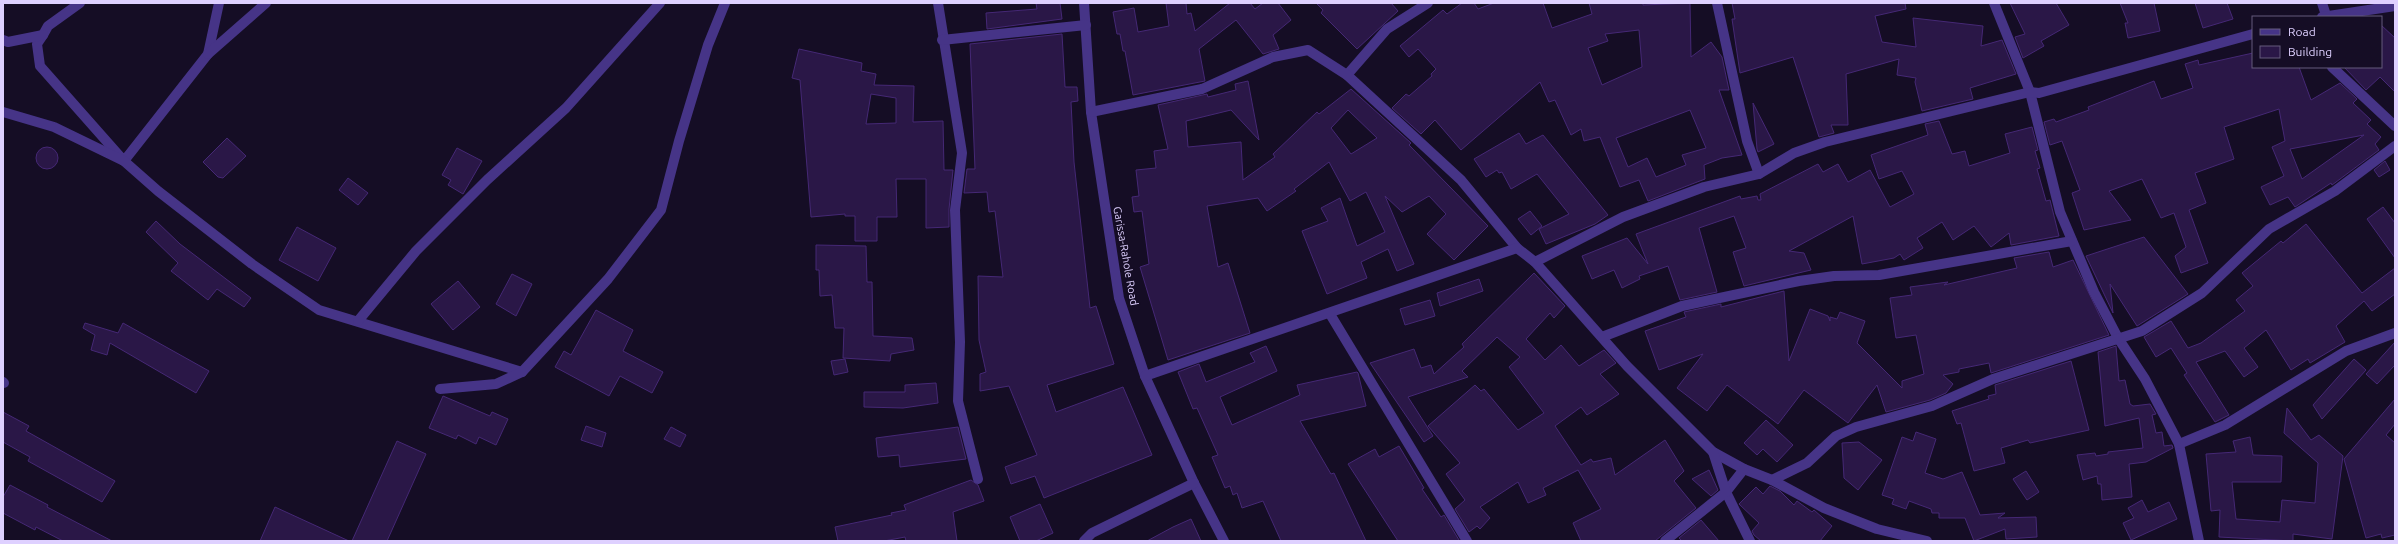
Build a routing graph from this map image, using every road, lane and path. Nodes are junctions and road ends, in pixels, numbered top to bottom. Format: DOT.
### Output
graph roads {
  1 [pos="80,3"];
  2 [pos="219,3"];
  3 [pos="266,3"];
  4 [pos="660,3"];
  5 [pos="725,3"];
  6 [pos="938,3"];
  7 [pos="1084,3"];
  8 [pos="1428,3"];
  9 [pos="1717,3"];
  10 [pos="1994,3"];
  11 [pos="2322,3"];
  12 [pos="2395,6"];
  13 [pos="2324,16"];
  14 [pos="1086,25"];
  15 [pos="2252,34"];
  16 [pos="43,35"];
  17 [pos="3,40"];
  18 [pos="942,40"];
  19 [pos="208,54"];
  20 [pos="2333,68"];
  21 [pos="1347,75"];
  22 [pos="2030,92"];
  23 [pos="3,112"];
  24 [pos="1091,112"];
  25 [pos="2395,126"];
  26 [pos="2395,146"];
  27 [pos="124,161"];
  28 [pos="1759,174"];
  29 [pos="2072,241"];
  30 [pos="1517,248"];
  31 [pos="1535,262"];
  32 [pos="1330,314"];
  33 [pos="358,321"];
  34 [pos="2395,333"];
  35 [pos="1602,337"];
  36 [pos="2118,338"];
  37 [pos="522,372"];
  38 [pos="1144,376"];
  39 [pos="440,389"];
  40 [pos="2179,444"];
  41 [pos="1713,452"];
  42 [pos="1744,469"];
  43 [pos="978,479"];
  44 [pos="1772,480"];
  45 [pos="1194,483"];
  46 [pos="1726,492"];
  47 [pos="1084,541"];
  48 [pos="1224,541"];
  49 [pos="1467,541"];
  50 [pos="1665,541"];
  51 [pos="1750,541"];
  52 [pos="1927,541"];
  53 [pos="2199,541"];
  1 -- 16 [label="street"];
  2 -- 19 [label="street"];
  3 -- 19 [label="street"];
  4 -- 33 [label="street"];
  5 -- 37 [label="street"];
  6 -- 18 [label="street"];
  7 -- 14 [label="street, Garissa-Rahole Road"];
  8 -- 21 [label="street"];
  9 -- 28 [label="street"];
  10 -- 22 [label="street"];
  11 -- 13 [label="street"];
  12 -- 13 [label="street"];
  14 -- 18 [label="street"];
  14 -- 24 [label="street, Garissa-Rahole Road"];
  15 -- 22 [label="street"];
  16 -- 17 [label="street"];
  16 -- 27 [label="street"];
  18 -- 43 [label="street"];
  19 -- 27 [label="street"];
  20 -- 25 [label="street"];
  21 -- 24 [label="street"];
  21 -- 30 [label="street"];
  22 -- 28 [label="street"];
  22 -- 29 [label="street"];
  23 -- 27 [label="street"];
  24 -- 38 [label="street, Garissa-Rahole Road"];
  26 -- 36 [label="street"];
  27 -- 33 [label="street"];
  28 -- 31 [label="street"];
  29 -- 35 [label="street"];
  29 -- 36 [label="street"];
  30 -- 31 [label="street"];
  30 -- 32 [label="street"];
  31 -- 35 [label="street"];
  32 -- 38 [label="street"];
  32 -- 49 [label="street"];
  33 -- 37 [label="street"];
  34 -- 40 [label="street"];
  35 -- 41 [label="street"];
  36 -- 40 [label="street"];
  36 -- 44 [label="street"];
  37 -- 39 [label="street"];
  38 -- 45 [label="street, Garissa-Rahole Road"];
  40 -- 53 [label="street"];
  41 -- 42 [label="street"];
  41 -- 46 [label="street"];
  42 -- 44 [label="street"];
  42 -- 46 [label="street"];
  44 -- 52 [label="street"];
  45 -- 47 [label="street"];
  45 -- 48 [label="street, Garissa-Rahole Road"];
  46 -- 50 [label="street"];
  46 -- 51 [label="street"];
}
